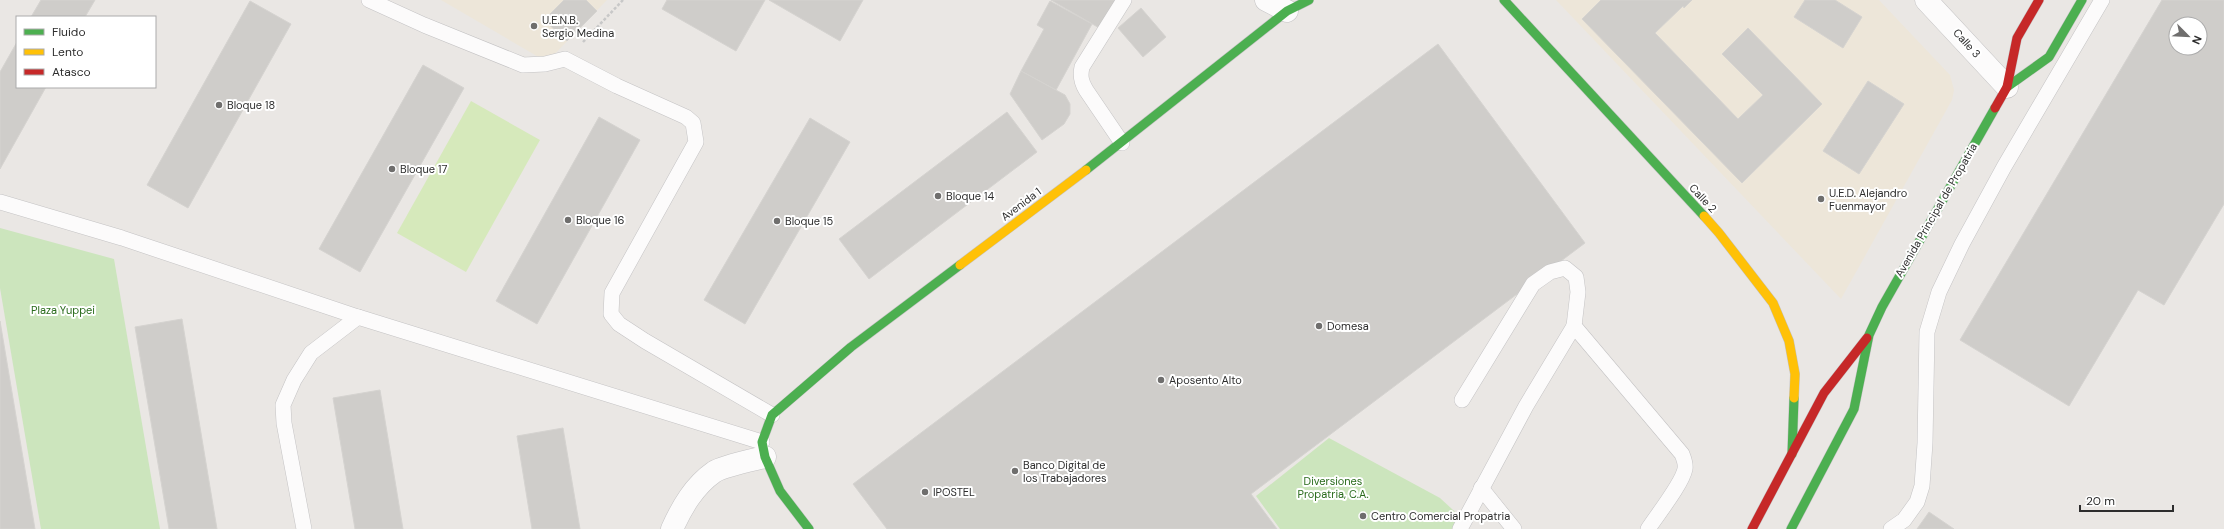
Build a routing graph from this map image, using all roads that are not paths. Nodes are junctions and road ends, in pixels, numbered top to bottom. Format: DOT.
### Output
graph roads {
  1 [pos="369,0"];
  2 [pos="1124,0"];
  3 [pos="1266,0"];
  4 [pos="1309,0"];
  5 [pos="1504,0"];
  6 [pos="1926,0"];
  7 [pos="2028,0"];
  8 [pos="2039,0"];
  9 [pos="2082,0"];
  10 [pos="2102,0"];
  11 [pos="1287,11"];
  12 [pos="2017,38"];
  13 [pos="2007,87"];
  14 [pos="1122,143"];
  15 [pos="0,202"];
  16 [pos="358,317"];
  17 [pos="1574,326"];
  18 [pos="1869,335"];
  19 [pos="1462,400"];
  20 [pos="772,415"];
  21 [pos="763,449"];
  22 [pos="1792,454"];
  23 [pos="1481,488"];
  24 [pos="304,529"];
  25 [pos="672,529"];
  26 [pos="809,529"];
  27 [pos="1460,529"];
  28 [pos="1514,529"];
  29 [pos="1648,529"];
  30 [pos="1752,529"];
  31 [pos="1791,529"];
  32 [pos="1891,529"];
  1 -- 20 [label="lane"];
  2 -- 14 [label="lane"];
  3 -- 11 [label="street"];
  4 -- 11 [label="street, Avenida 1"];
  5 -- 22 [label="street, Calle 2"];
  6 -- 13 [label="street, Calle 3"];
  7 -- 12 [label="street, Avenida Principal de Propatria"];
  8 -- 12 [label="street, Avenida Principal de Propatria"];
  9 -- 13 [label="street, Avenida Principal de Propatria"];
  10 -- 32 [label="lane"];
  11 -- 14 [label="street, Avenida 1"];
  12 -- 13 [label="street, Avenida Principal de Propatria"];
  13 -- 18 [label="street, Avenida Principal de Propatria"];
  14 -- 20 [label="street, Avenida 1"];
  15 -- 16 [label="lane"];
  16 -- 21 [label="lane"];
  16 -- 24 [label="lane"];
  17 -- 19 [label="lane"];
  17 -- 23 [label="lane"];
  17 -- 29 [label="lane"];
  18 -- 22 [label="street, Avenida Principal de Propatria"];
  18 -- 31 [label="street, Avenida Principal de Propatria"];
  20 -- 21 [label="street, Avenida 1"];
  21 -- 25 [label="street"];
  21 -- 26 [label="street"];
  22 -- 30 [label="street, Avenida Principal de Propatria"];
  23 -- 27 [label="lane"];
  23 -- 28 [label="lane"];
}
